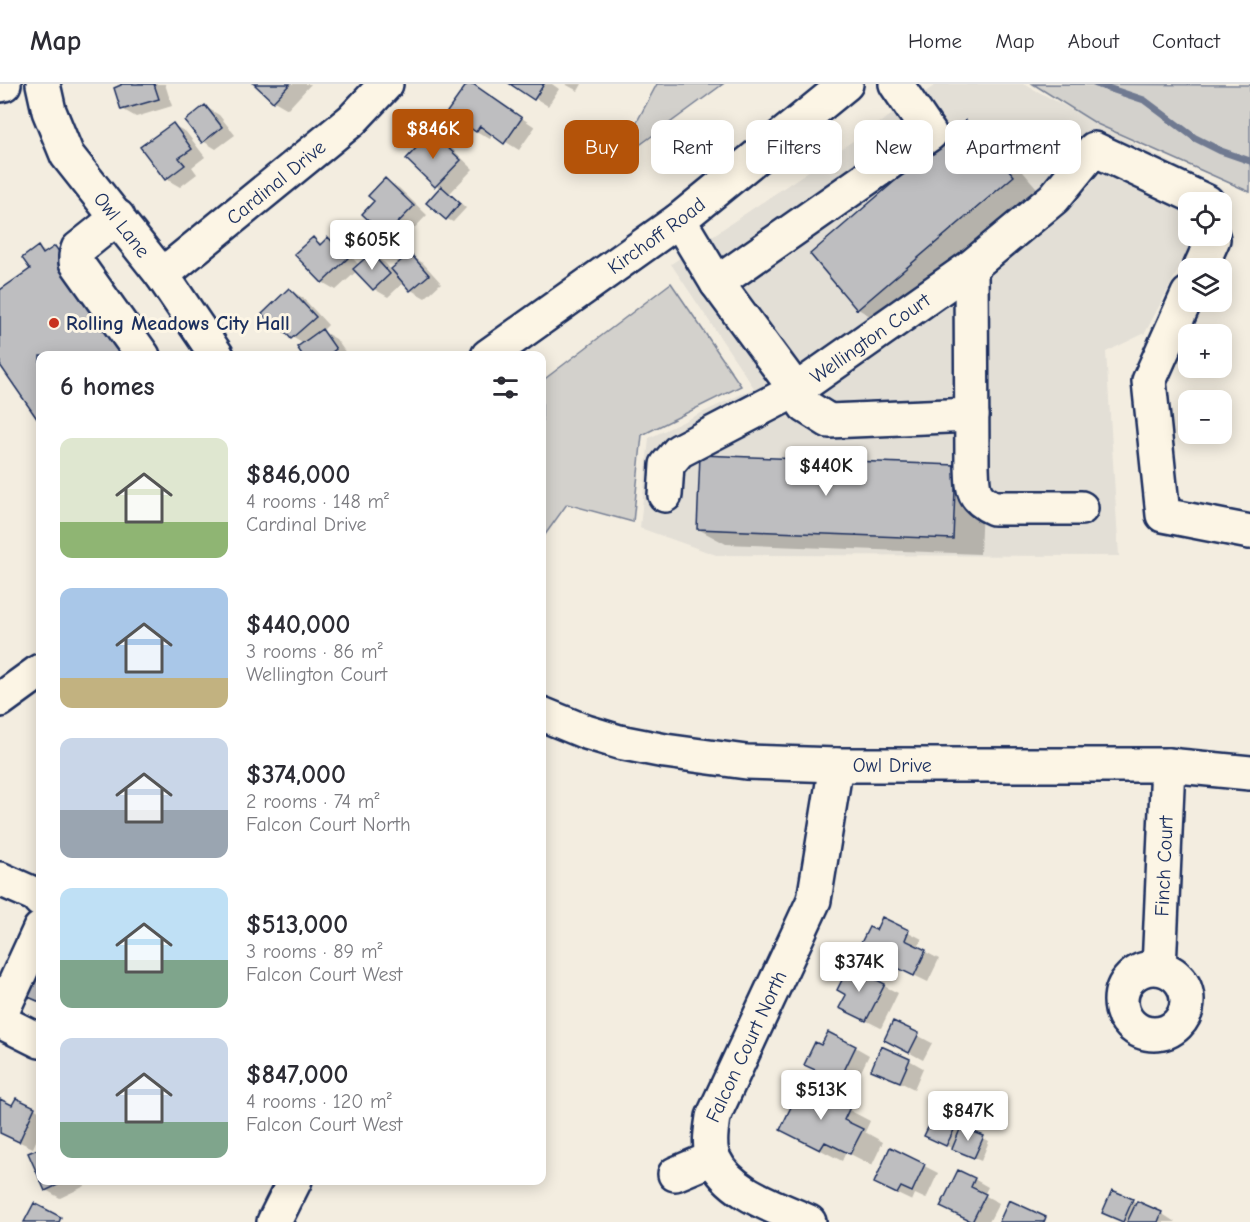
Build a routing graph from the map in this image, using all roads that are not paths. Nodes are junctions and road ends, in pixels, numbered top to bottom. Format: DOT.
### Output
graph roads {
  1 [pos="43,84"];
  2 [pos="386,84"];
  3 [pos="846,84"];
  4 [pos="896,84"];
  5 [pos="1186,192"];
  6 [pos="118,217"];
  7 [pos="680,220"];
  8 [pos="970,267"];
  9 [pos="162,275"];
  10 [pos="717,283"];
  11 [pos="1180,312"];
  12 [pos="139,351"];
  13 [pos="212,351"];
  14 [pos="495,351"];
  15 [pos="796,390"];
  16 [pos="972,415"];
  17 [pos="665,495"];
  18 [pos="1081,508"];
  19 [pos="1250,532"];
  20 [pos="36,674"];
  21 [pos="0,700"];
  22 [pos="546,716"];
  23 [pos="836,765"];
  24 [pos="1168,765"];
  25 [pos="1250,773"];
  26 [pos="3,889"];
  27 [pos="36,895"];
  28 [pos="36,938"];
  29 [pos="1159,968"];
  30 [pos="0,1017"];
  31 [pos="0,1021"];
  32 [pos="36,1039"];
  33 [pos="713,1158"];
  34 [pos="675,1174"];
  35 [pos="292,1185"];
  36 [pos="274,1222"];
  37 [pos="809,1222"];
  1 -- 6 [label="street, Owl Lane"];
  2 -- 9 [label="street, Cardinal Drive"];
  3 -- 7 [label="street, Kirchoff Road"];
  4 -- 10 [label="street"];
  5 -- 8 [label="street, Wellington Court"];
  6 -- 9 [label="street, Owl Lane"];
  6 -- 12 [label="street"];
  7 -- 10 [label="street, Wellington Court"];
  7 -- 14 [label="street, Kirchoff Road"];
  8 -- 15 [label="street, Wellington Court"];
  8 -- 16 [label="street"];
  9 -- 13 [label="street, Owl Lane"];
  10 -- 15 [label="street, Wellington Court"];
  11 -- 19 [label="street"];
  15 -- 16 [label="street"];
  15 -- 17 [label="street"];
  16 -- 18 [label="street"];
  20 -- 21 [label="street"];
  22 -- 23 [label="street, Owl Drive"];
  23 -- 24 [label="street, Owl Drive"];
  23 -- 33 [label="street, Falcon Court North"];
  24 -- 25 [label="street, Owl Drive"];
  24 -- 29 [label="street, Finch Court"];
  26 -- 27 [label="street"];
  28 -- 30 [label="street"];
  31 -- 32 [label="street"];
  33 -- 34 [label="street"];
  33 -- 37 [label="street"];
  35 -- 36 [label="street"];
}
